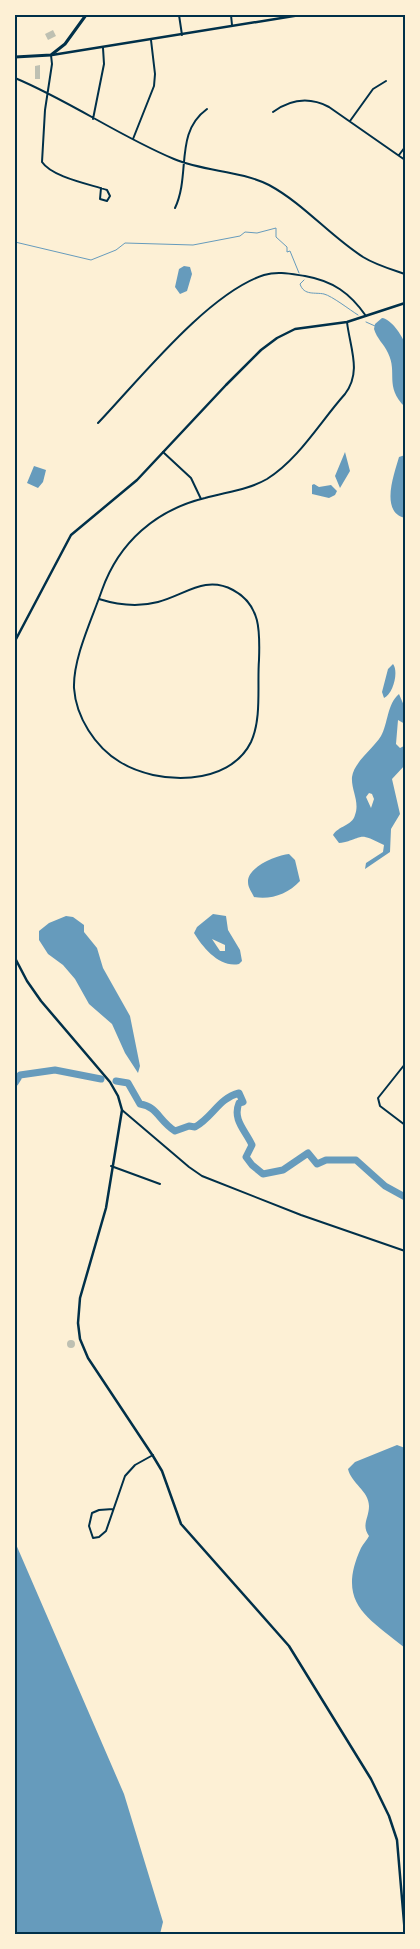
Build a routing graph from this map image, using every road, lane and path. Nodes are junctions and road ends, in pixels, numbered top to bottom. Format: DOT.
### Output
graph roads {
  1 [pos="86,15"];
  2 [pos="178,15"];
  3 [pos="231,15"];
  4 [pos="300,15"];
  5 [pos="284,16"];
  6 [pos="233,27"];
  7 [pos="182,35"];
  8 [pos="151,40"];
  9 [pos="103,48"];
  10 [pos="51,55"];
  11 [pos="15,57"];
  12 [pos="15,78"];
  13 [pos="386,80"];
  14 [pos="46,91"];
  15 [pos="207,109"];
  16 [pos="273,112"];
  17 [pos="93,118"];
  18 [pos="350,122"];
  19 [pos="133,139"];
  20 [pos="405,147"];
  21 [pos="398,156"];
  22 [pos="405,160"];
  23 [pos="185,162"];
  24 [pos="101,188"];
  25 [pos="175,208"];
  26 [pos="405,274"];
  27 [pos="405,303"];
  28 [pos="366,316"];
  29 [pos="347,322"];
  30 [pos="98,424"];
  31 [pos="163,452"];
  32 [pos="201,499"];
  33 [pos="99,599"];
  34 [pos="15,641"];
  35 [pos="15,958"];
  36 [pos="405,1064"];
  37 [pos="122,1110"];
  38 [pos="405,1125"];
  39 [pos="112,1166"];
  40 [pos="160,1184"];
  41 [pos="405,1251"];
  42 [pos="153,1455"];
  43 [pos="112,1509"];
  44 [pos="404,1934"];
  1 -- 10 [label="main road"];
  2 -- 7 [label="street"];
  3 -- 6 [label="street"];
  4 -- 5 [label="street"];
  5 -- 6 [label="street"];
  6 -- 7 [label="street"];
  7 -- 8 [label="street"];
  8 -- 9 [label="street"];
  8 -- 19 [label="street"];
  9 -- 10 [label="street"];
  9 -- 17 [label="street"];
  10 -- 11 [label="main road"];
  10 -- 14 [label="street"];
  12 -- 14 [label="street"];
  13 -- 18 [label="street"];
  14 -- 17 [label="street"];
  14 -- 24 [label="street"];
  15 -- 23 [label="street"];
  16 -- 18 [label="street"];
  17 -- 19 [label="street"];
  18 -- 21 [label="street"];
  19 -- 23 [label="street"];
  20 -- 21 [label="street"];
  21 -- 22 [label="street"];
  23 -- 25 [label="street"];
  23 -- 26 [label="street"];
  24 -- 24 [label="street"];
  27 -- 28 [label="street"];
  28 -- 29 [label="street"];
  28 -- 30 [label="street"];
  29 -- 31 [label="street"];
  29 -- 32 [label="street"];
  31 -- 32 [label="street"];
  31 -- 34 [label="street"];
  32 -- 33 [label="street"];
  33 -- 33 [label="street"];
  35 -- 37 [label="street"];
  36 -- 38 [label="street"];
  37 -- 39 [label="street"];
  37 -- 41 [label="street"];
  39 -- 40 [label="street"];
  39 -- 42 [label="street"];
  42 -- 43 [label="street"];
  42 -- 44 [label="street"];
  43 -- 43 [label="street"];
}
